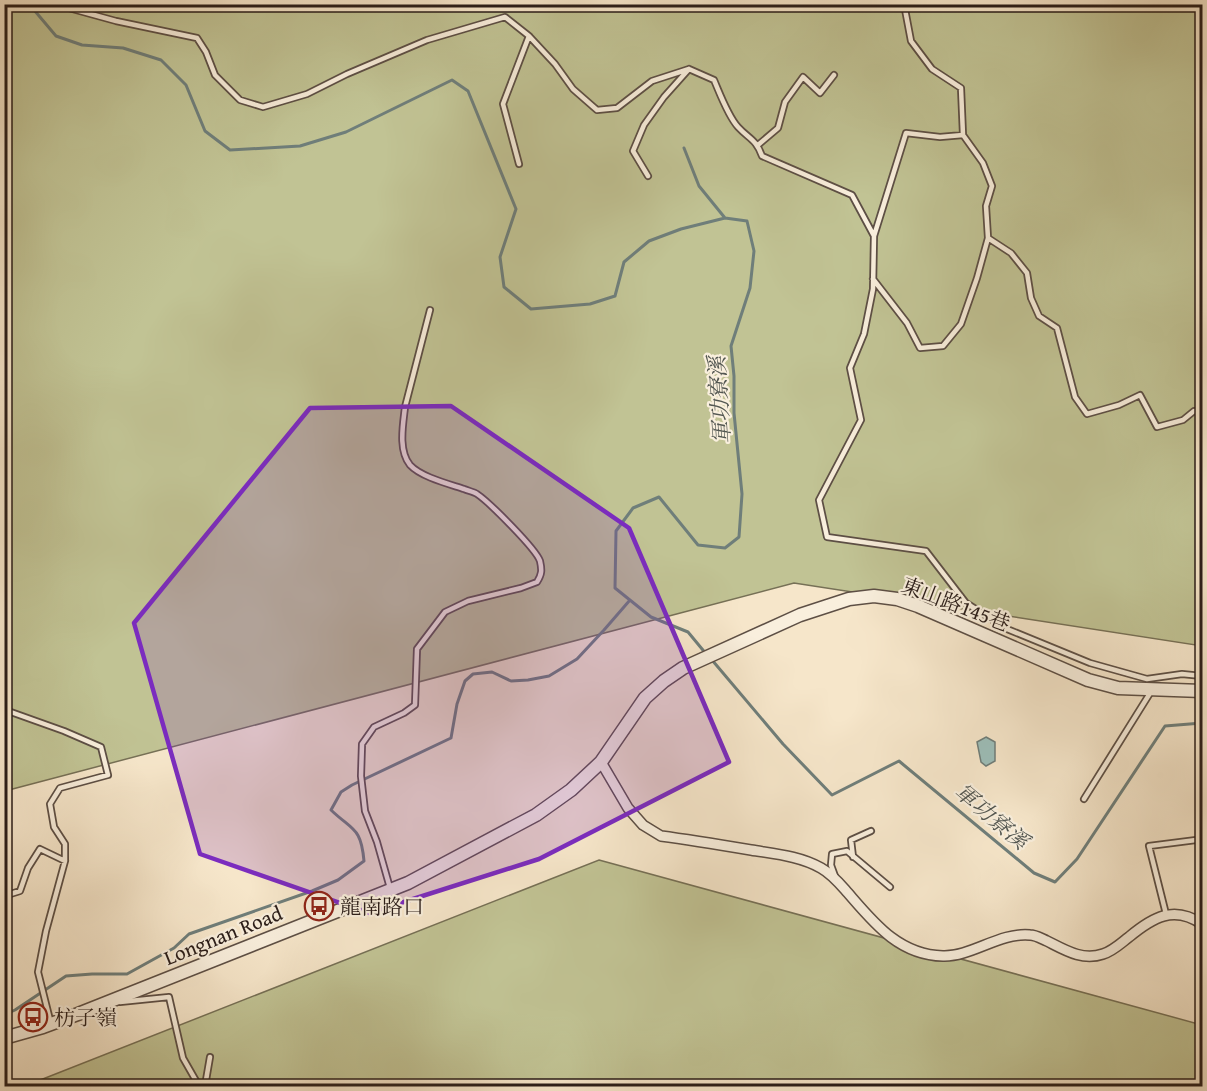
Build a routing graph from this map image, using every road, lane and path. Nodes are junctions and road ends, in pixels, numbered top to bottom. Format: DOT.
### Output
graph roads {
  1 [pos="54,4"];
  2 [pos="904,4"];
  3 [pos="529,36"];
  4 [pos="689,69"];
  5 [pos="834,75"];
  6 [pos="963,135"];
  7 [pos="758,145"];
  8 [pos="519,164"];
  9 [pos="648,177"];
  10 [pos="874,236"];
  11 [pos="988,238"];
  12 [pos="873,279"];
  13 [pos="430,310"];
  14 [pos="1203,412"];
  15 [pos="1203,676"];
  16 [pos="1153,688"];
  17 [pos="1203,691"];
  18 [pos="4,712"];
  19 [pos="602,762"];
  20 [pos="1084,799"];
  21 [pos="870,831"];
  22 [pos="1196,840"];
  23 [pos="854,856"];
  24 [pos="65,861"];
  25 [pos="836,880"];
  26 [pos="890,887"];
  27 [pos="391,890"];
  28 [pos="4,896"];
  29 [pos="1166,914"];
  30 [pos="1203,924"];
  31 [pos="103,1004"];
  32 [pos="51,1024"];
  33 [pos="4,1038"];
  34 [pos="210,1057"];
  35 [pos="199,1086"];
  36 [pos="204,1086"];
  1 -- 3 [label="lane"];
  2 -- 6 [label="lane"];
  3 -- 4 [label="lane"];
  3 -- 8 [label="lane"];
  4 -- 7 [label="lane"];
  4 -- 9 [label="lane"];
  5 -- 7 [label="lane"];
  6 -- 10 [label="lane"];
  6 -- 11 [label="lane"];
  7 -- 10 [label="lane"];
  10 -- 12 [label="lane"];
  11 -- 12 [label="lane"];
  11 -- 14 [label="lane"];
  12 -- 15 [label="lane"];
  13 -- 27 [label="lane"];
  16 -- 17 [label="street, 東山路145巷"];
  16 -- 19 [label="street, 東山路145巷"];
  16 -- 20 [label="lane"];
  18 -- 24 [label="lane"];
  19 -- 25 [label="street"];
  19 -- 27 [label="street, Longnan Road"];
  21 -- 23 [label="lane"];
  22 -- 29 [label="lane"];
  23 -- 25 [label="lane"];
  23 -- 26 [label="lane"];
  24 -- 28 [label="lane"];
  24 -- 32 [label="lane"];
  25 -- 29 [label="street"];
  27 -- 31 [label="street, Longnan Road"];
  29 -- 30 [label="street"];
  31 -- 32 [label="street, Longnan Road"];
  31 -- 35 [label="lane"];
  32 -- 33 [label="street, Longnan Road"];
  34 -- 36 [label="lane"];
}
